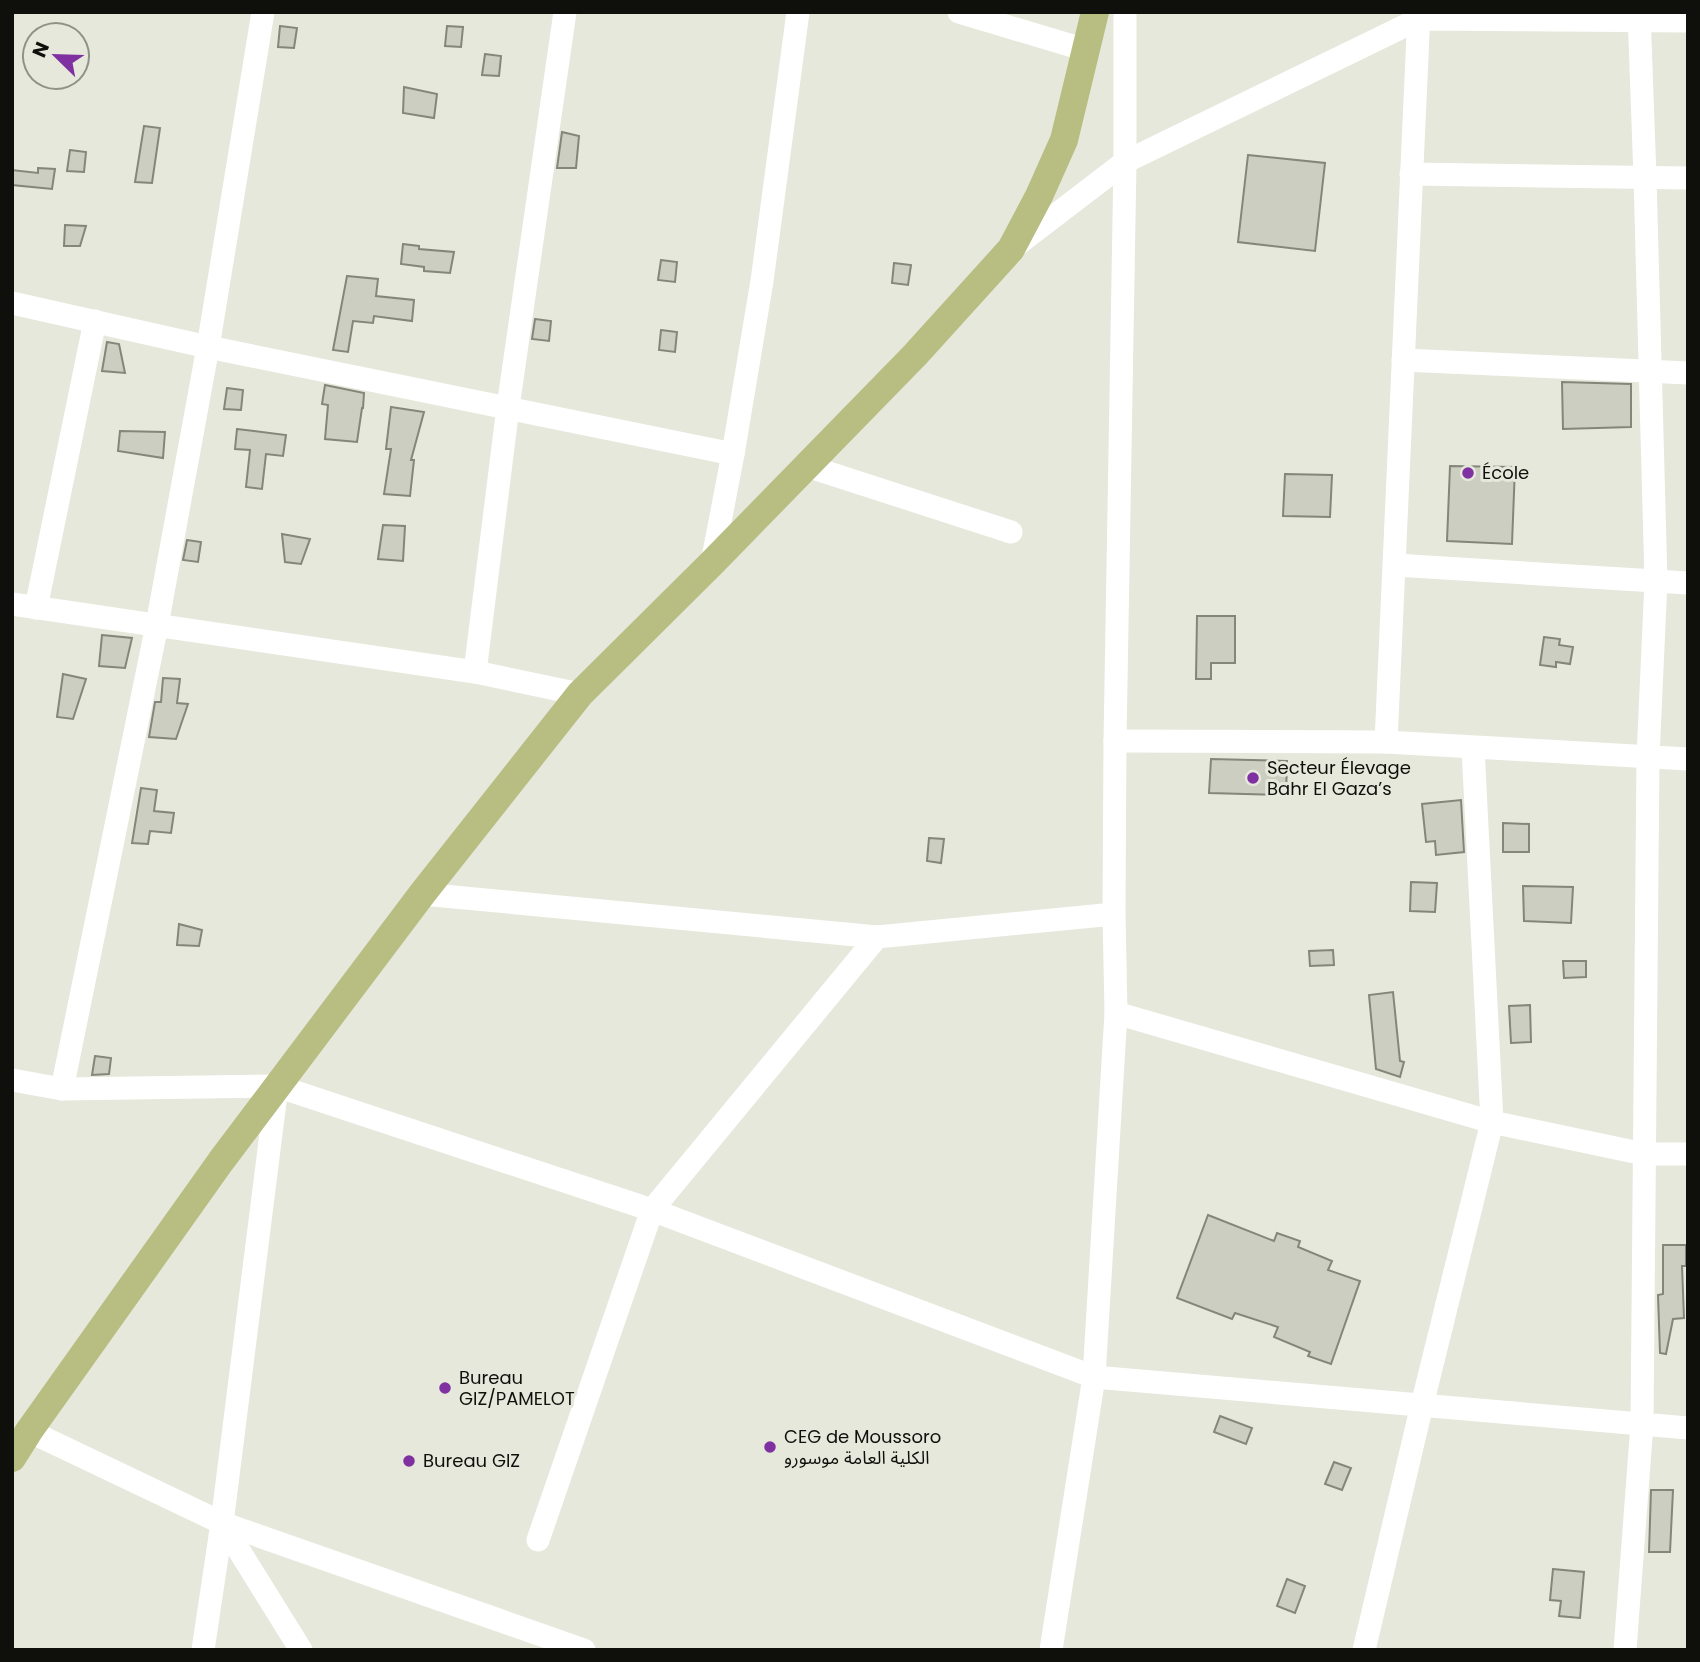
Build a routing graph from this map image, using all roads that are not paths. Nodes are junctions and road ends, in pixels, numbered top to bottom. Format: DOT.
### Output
graph roads {
  1 [pos="263,12"];
  2 [pos="565,12"];
  3 [pos="798,12"];
  4 [pos="959,12"];
  5 [pos="1095,12"];
  6 [pos="1125,12"];
  7 [pos="1419,15"];
  8 [pos="1639,17"];
  9 [pos="1688,21"];
  10 [pos="1086,50"];
  11 [pos="1125,162"];
  12 [pos="1411,174"];
  13 [pos="1645,178"];
  14 [pos="1688,178"];
  15 [pos="1011,249"];
  16 [pos="12,303"];
  17 [pos="95,321"];
  18 [pos="208,347"];
  19 [pos="1404,360"];
  20 [pos="1650,373"];
  21 [pos="1688,373"];
  22 [pos="508,407"];
  23 [pos="733,454"];
  24 [pos="807,466"];
  25 [pos="1012,532"];
  26 [pos="712,563"];
  27 [pos="1395,565"];
  28 [pos="1656,581"];
  29 [pos="1688,583"];
  30 [pos="12,604"];
  31 [pos="36,608"];
  32 [pos="157,625"];
  33 [pos="475,673"];
  34 [pos="580,694"];
  35 [pos="1115,741"];
  36 [pos="1386,743"];
  37 [pos="1473,748"];
  38 [pos="1648,757"];
  39 [pos="1688,759"];
  40 [pos="422,894"];
  41 [pos="1114,914"];
  42 [pos="877,937"];
  43 [pos="1116,1013"];
  44 [pos="12,1080"];
  45 [pos="277,1086"];
  46 [pos="62,1089"];
  47 [pos="1492,1122"];
  48 [pos="1644,1154"];
  49 [pos="1688,1154"];
  50 [pos="652,1210"];
  51 [pos="1094,1377"];
  52 [pos="1422,1405"];
  53 [pos="1642,1424"];
  54 [pos="1688,1428"];
  55 [pos="29,1431"];
  56 [pos="12,1458"];
  57 [pos="222,1523"];
  58 [pos="538,1540"];
  59 [pos="203,1650"];
  60 [pos="301,1650"];
  61 [pos="584,1650"];
  62 [pos="1051,1650"];
  63 [pos="1364,1650"];
  64 [pos="1625,1650"];
  1 -- 18 [label="street"];
  2 -- 22 [label="street"];
  3 -- 23 [label="street"];
  4 -- 10 [label="street"];
  5 -- 10 [label="main road"];
  6 -- 11 [label="street"];
  7 -- 8 [label="street"];
  7 -- 11 [label="street"];
  7 -- 12 [label="street"];
  8 -- 9 [label="street"];
  8 -- 13 [label="street"];
  10 -- 15 [label="main road"];
  11 -- 15 [label="street"];
  11 -- 35 [label="street"];
  12 -- 13 [label="street"];
  12 -- 19 [label="street"];
  13 -- 14 [label="street"];
  13 -- 20 [label="street"];
  15 -- 24 [label="main road"];
  16 -- 17 [label="street"];
  17 -- 18 [label="street"];
  17 -- 31 [label="street"];
  18 -- 22 [label="street"];
  18 -- 32 [label="street"];
  19 -- 20 [label="street"];
  19 -- 27 [label="street"];
  20 -- 21 [label="street"];
  20 -- 28 [label="street"];
  22 -- 23 [label="street"];
  22 -- 33 [label="street"];
  23 -- 26 [label="street"];
  24 -- 25 [label="street"];
  24 -- 26 [label="main road"];
  26 -- 34 [label="main road"];
  27 -- 28 [label="street"];
  27 -- 36 [label="street"];
  28 -- 29 [label="street"];
  28 -- 38 [label="street"];
  30 -- 31 [label="street"];
  31 -- 32 [label="street"];
  32 -- 33 [label="street"];
  32 -- 46 [label="street"];
  33 -- 34 [label="street"];
  34 -- 40 [label="main road"];
  35 -- 36 [label="street"];
  35 -- 41 [label="street"];
  36 -- 37 [label="street"];
  37 -- 38 [label="street"];
  37 -- 47 [label="street"];
  38 -- 39 [label="street"];
  38 -- 48 [label="street"];
  40 -- 42 [label="street"];
  40 -- 45 [label="main road"];
  41 -- 42 [label="street"];
  41 -- 43 [label="street"];
  42 -- 50 [label="street"];
  43 -- 47 [label="street"];
  43 -- 51 [label="street"];
  44 -- 46 [label="street"];
  45 -- 46 [label="street"];
  45 -- 50 [label="street"];
  45 -- 55 [label="main road"];
  45 -- 57 [label="street"];
  47 -- 48 [label="street"];
  47 -- 52 [label="street"];
  48 -- 49 [label="street"];
  48 -- 53 [label="street"];
  50 -- 51 [label="street"];
  50 -- 58 [label="street"];
  51 -- 52 [label="street"];
  51 -- 62 [label="street"];
  52 -- 53 [label="street"];
  52 -- 63 [label="street"];
  53 -- 54 [label="street"];
  53 -- 64 [label="street"];
  55 -- 56 [label="main road"];
  55 -- 57 [label="street"];
  57 -- 59 [label="street"];
  57 -- 60 [label="street"];
  57 -- 61 [label="street"];
}
